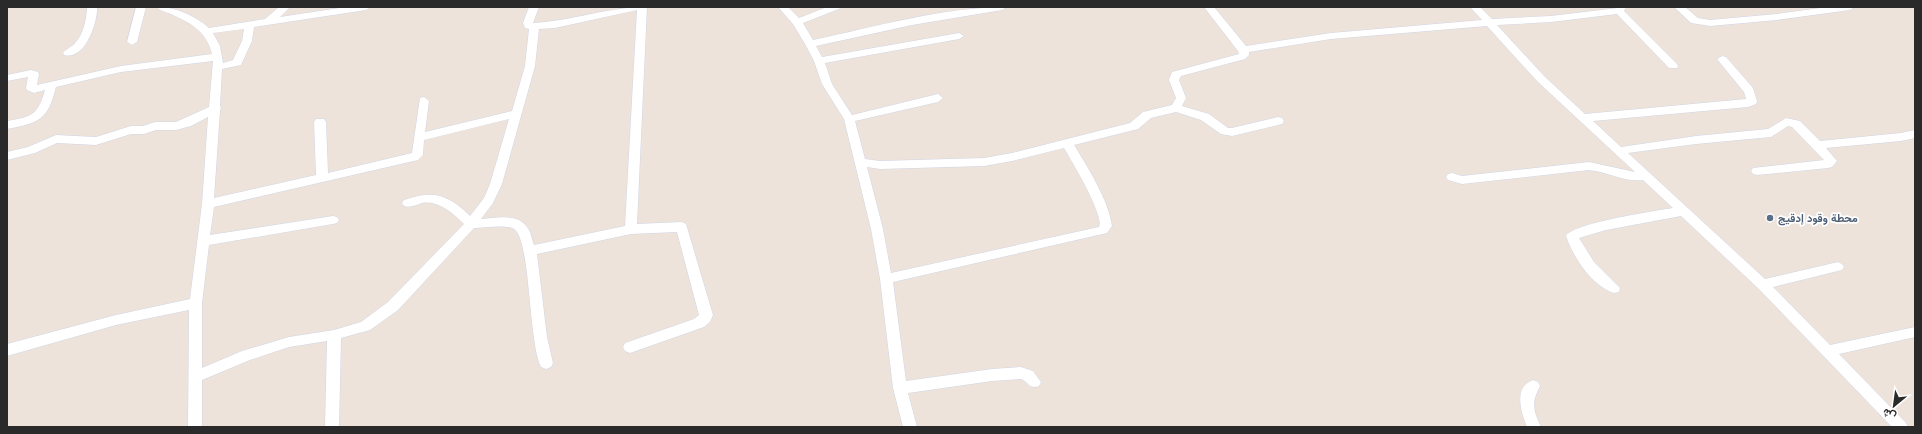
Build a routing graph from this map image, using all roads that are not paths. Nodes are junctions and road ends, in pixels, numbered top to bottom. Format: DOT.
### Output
graph roads {
  1 [pos="92,7"];
  2 [pos="141,7"];
  3 [pos="162,7"];
  4 [pos="366,7"];
  5 [pos="534,7"];
  6 [pos="638,7"];
  7 [pos="642,7"];
  8 [pos="783,7"];
  9 [pos="836,7"];
  10 [pos="1002,7"];
  11 [pos="1209,7"];
  12 [pos="1475,7"];
  13 [pos="1679,7"];
  14 [pos="1850,7"];
  15 [pos="279,9"];
  16 [pos="1620,9"];
  17 [pos="595,11"];
  18 [pos="797,22"];
  19 [pos="1488,22"];
  20 [pos="267,23"];
  21 [pos="249,25"];
  22 [pos="534,28"];
  23 [pos="207,31"];
  24 [pos="959,36"];
  25 [pos="132,42"];
  26 [pos="810,44"];
  27 [pos="1243,50"];
  28 [pos="68,53"];
  29 [pos="1722,59"];
  30 [pos="819,60"];
  31 [pos="218,62"];
  32 [pos="1674,66"];
  33 [pos="7,78"];
  34 [pos="51,86"];
  35 [pos="938,98"];
  36 [pos="424,101"];
  37 [pos="216,108"];
  38 [pos="1176,108"];
  39 [pos="515,114"];
  40 [pos="1582,118"];
  41 [pos="849,119"];
  42 [pos="1278,121"];
  43 [pos="320,122"];
  44 [pos="7,125"];
  45 [pos="1915,134"];
  46 [pos="419,137"];
  47 [pos="1067,144"];
  48 [pos="1817,145"];
  49 [pos="1618,151"];
  50 [pos="7,156"];
  51 [pos="861,162"];
  52 [pos="1757,171"];
  53 [pos="1644,176"];
  54 [pos="1452,177"];
  55 [pos="322,179"];
  56 [pos="408,203"];
  57 [pos="208,204"];
  58 [pos="1682,211"];
  59 [pos="333,220"];
  60 [pos="471,224"];
  61 [pos="632,229"];
  62 [pos="204,241"];
  63 [pos="530,251"];
  64 [pos="1838,267"];
  65 [pos="886,279"];
  66 [pos="1763,285"];
  67 [pos="1614,288"];
  68 [pos="196,303"];
  69 [pos="1915,332"];
  70 [pos="334,335"];
  71 [pos="630,347"];
  72 [pos="7,350"];
  73 [pos="1828,351"];
  74 [pos="546,363"];
  75 [pos="195,377"];
  76 [pos="1034,382"];
  77 [pos="1532,386"];
  78 [pos="900,388"];
  79 [pos="195,427"];
  80 [pos="332,427"];
  81 [pos="910,427"];
  82 [pos="1534,427"];
  83 [pos="1901,427"];
  1 -- 28 [label="street"];
  2 -- 25 [label="street"];
  3 -- 23 [label="street"];
  4 -- 20 [label="street"];
  5 -- 22 [label="street"];
  6 -- 17 [label="street"];
  7 -- 61 [label="street"];
  8 -- 18 [label="street"];
  9 -- 18 [label="street"];
  10 -- 26 [label="street"];
  11 -- 27 [label="street"];
  12 -- 19 [label="street"];
  13 -- 14 [label="street"];
  15 -- 20 [label="street"];
  16 -- 19 [label="street"];
  16 -- 32 [label="street"];
  17 -- 22 [label="street"];
  18 -- 26 [label="street"];
  19 -- 27 [label="street"];
  19 -- 40 [label="street"];
  20 -- 21 [label="street"];
  21 -- 23 [label="street"];
  21 -- 31 [label="street"];
  22 -- 39 [label="street"];
  23 -- 31 [label="street"];
  24 -- 30 [label="street"];
  26 -- 30 [label="street"];
  27 -- 38 [label="street"];
  29 -- 40 [label="street"];
  30 -- 41 [label="street"];
  31 -- 34 [label="street"];
  31 -- 37 [label="street"];
  33 -- 34 [label="street"];
  34 -- 44 [label="street"];
  35 -- 41 [label="street"];
  36 -- 46 [label="street"];
  37 -- 50 [label="street"];
  37 -- 57 [label="street"];
  38 -- 42 [label="street"];
  38 -- 47 [label="street"];
  39 -- 46 [label="street"];
  39 -- 60 [label="street"];
  40 -- 49 [label="street"];
  41 -- 51 [label="street"];
  43 -- 55 [label="street"];
  45 -- 48 [label="street"];
  46 -- 55 [label="street"];
  47 -- 51 [label="street"];
  47 -- 65 [label="street"];
  48 -- 49 [label="street"];
  48 -- 52 [label="street"];
  49 -- 53 [label="street"];
  51 -- 65 [label="street"];
  53 -- 54 [label="street"];
  53 -- 58 [label="street"];
  55 -- 57 [label="street"];
  56 -- 60 [label="street"];
  57 -- 62 [label="street"];
  58 -- 66 [label="street"];
  58 -- 67 [label="street"];
  59 -- 62 [label="street"];
  60 -- 63 [label="street"];
  60 -- 70 [label="street"];
  61 -- 63 [label="street"];
  61 -- 71 [label="street"];
  62 -- 68 [label="street"];
  63 -- 74 [label="street"];
  64 -- 66 [label="street"];
  65 -- 78 [label="street"];
  66 -- 73 [label="street"];
  68 -- 72 [label="street"];
  68 -- 75 [label="street"];
  69 -- 73 [label="street"];
  70 -- 75 [label="street"];
  70 -- 80 [label="street"];
  73 -- 83 [label="street"];
  75 -- 79 [label="street"];
  76 -- 78 [label="street"];
  77 -- 82 [label="street"];
  78 -- 81 [label="street"];
}
